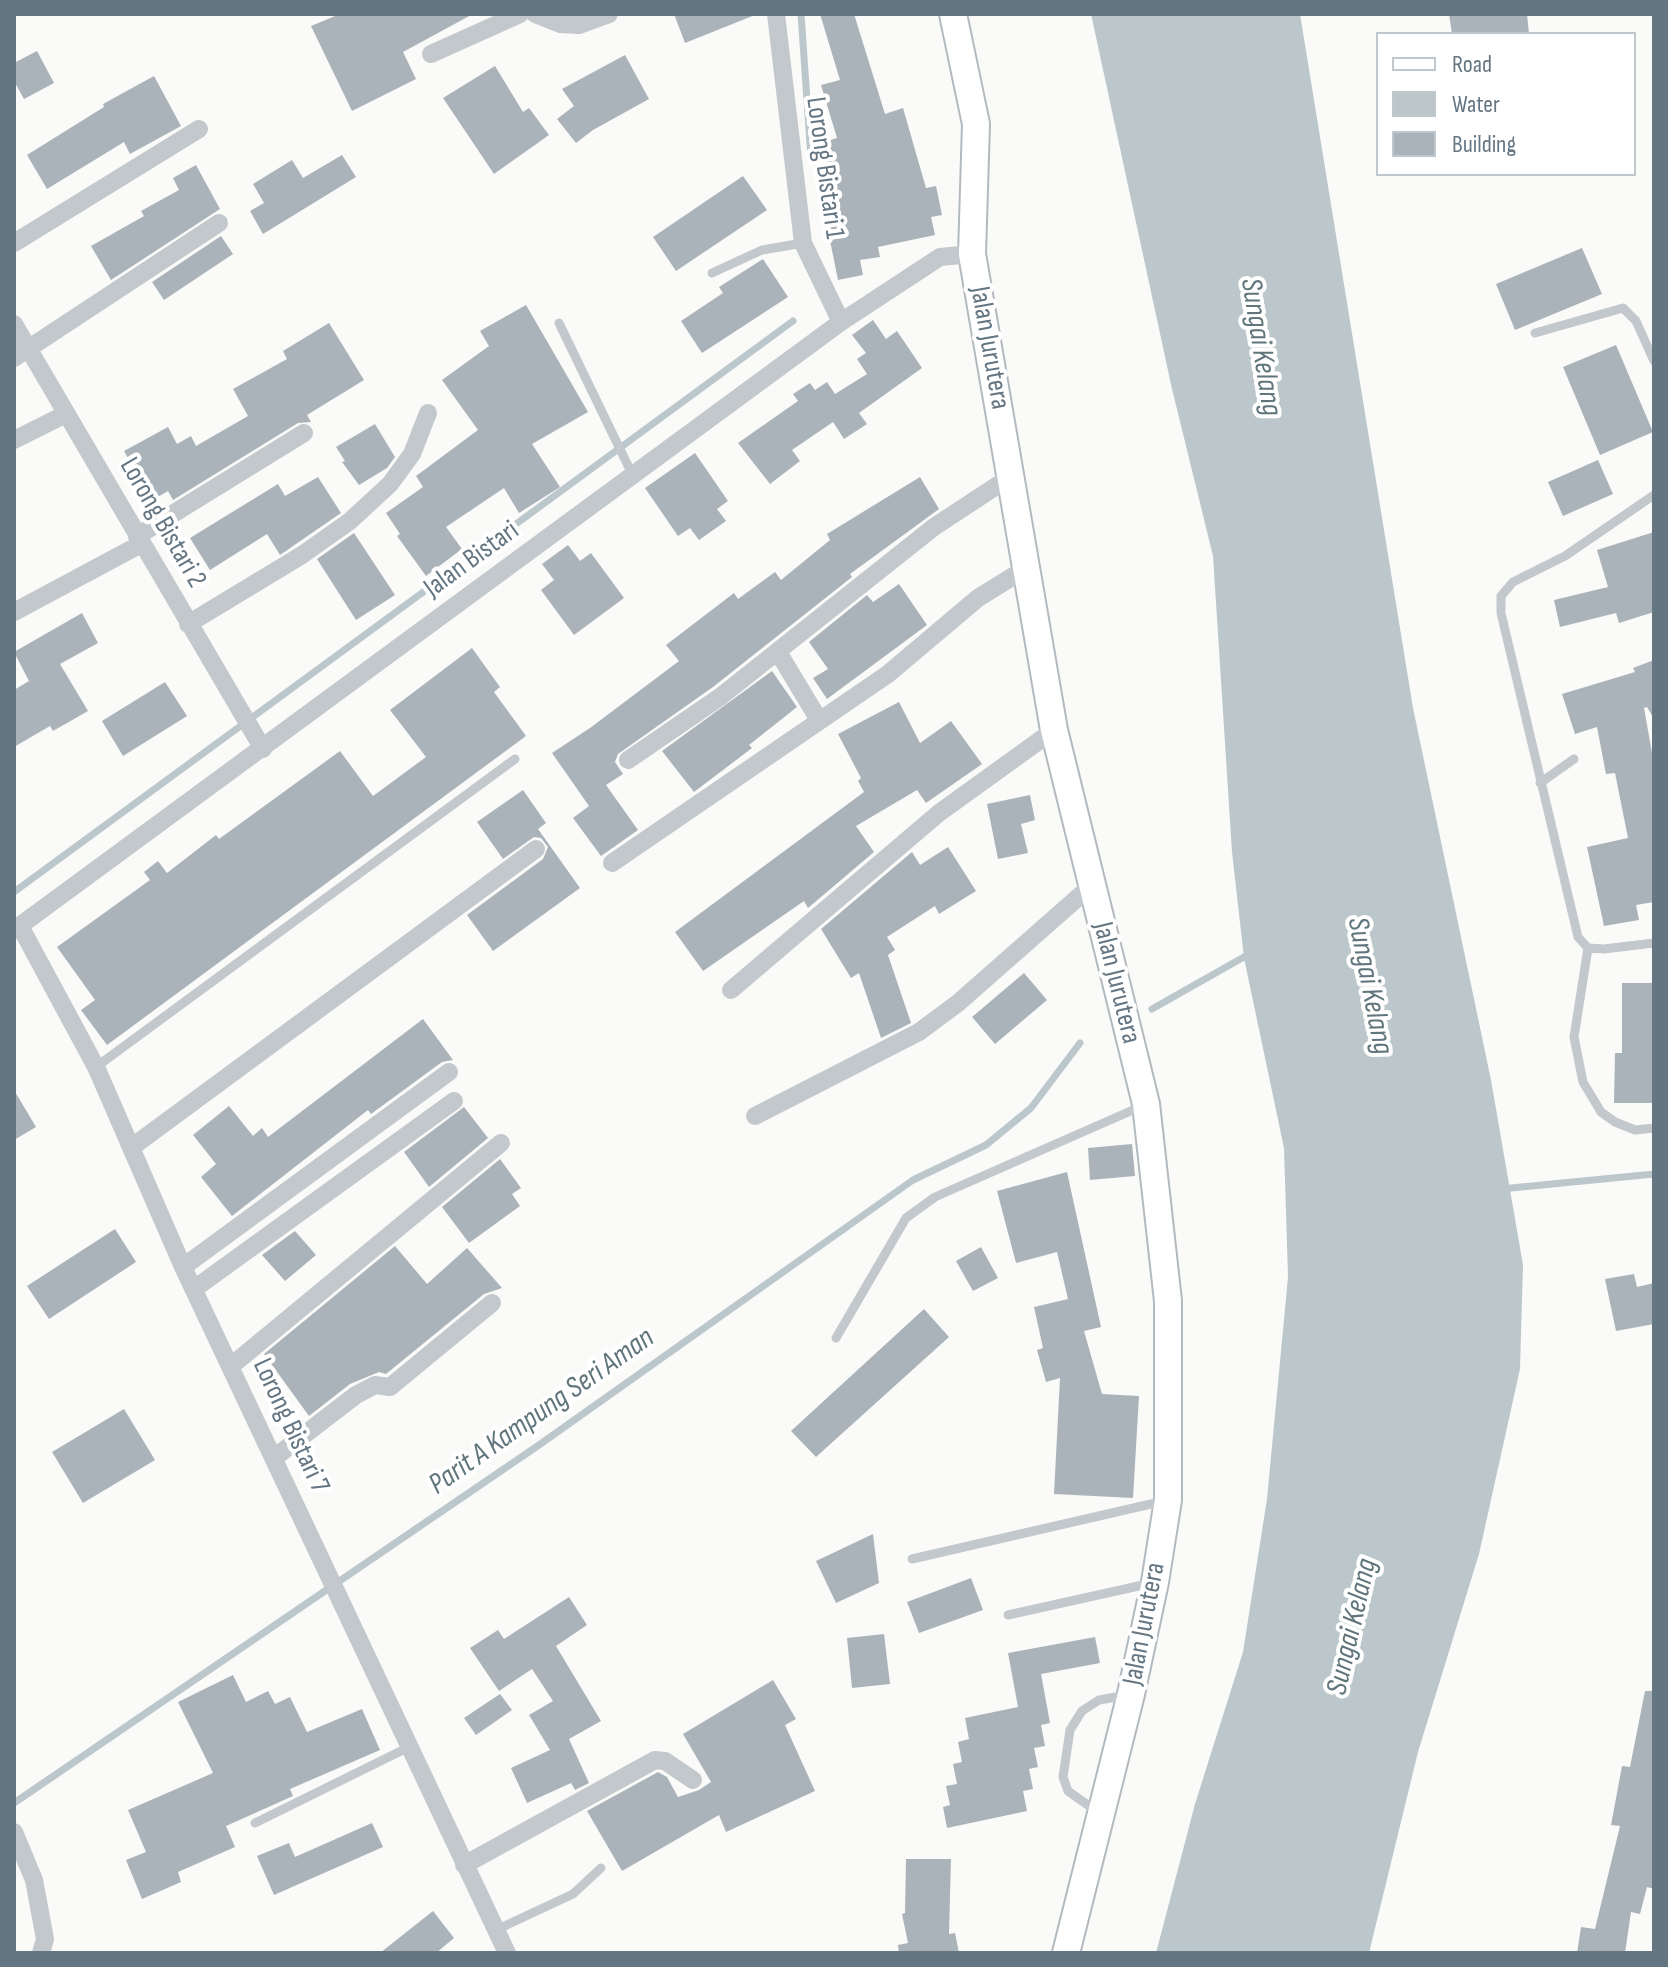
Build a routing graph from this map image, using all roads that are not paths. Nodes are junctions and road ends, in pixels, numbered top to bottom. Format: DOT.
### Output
graph roads {
  1 [pos="520,14"];
  2 [pos="535,14"];
  3 [pos="609,14"];
  4 [pos="776,14"];
  5 [pos="953,14"];
  6 [pos="431,54"];
  7 [pos="199,129"];
  8 [pos="219,223"];
  9 [pos="14,243"];
  10 [pos="803,243"];
  11 [pos="972,254"];
  12 [pos="712,273"];
  13 [pos="841,322"];
  14 [pos="559,323"];
  15 [pos="14,324"];
  16 [pos="1535,333"];
  17 [pos="21,354"];
  18 [pos="1654,361"];
  19 [pos="428,413"];
  20 [pos="66,414"];
  21 [pos="304,433"];
  22 [pos="14,440"];
  23 [pos="629,468"];
  24 [pos="1013,475"];
  25 [pos="1654,495"];
  26 [pos="139,540"];
  27 [pos="1028,567"];
  28 [pos="14,612"];
  29 [pos="188,624"];
  30 [pos="778,652"];
  31 [pos="819,720"];
  32 [pos="1054,730"];
  33 [pos="259,742"];
  34 [pos="515,759"];
  35 [pos="1574,759"];
  36 [pos="628,760"];
  37 [pos="1540,783"];
  38 [pos="536,849"];
  39 [pos="612,863"];
  40 [pos="1091,886"];
  41 [pos="17,928"];
  42 [pos="1654,943"];
  43 [pos="1588,948"];
  44 [pos="731,990"];
  45 [pos="96,1067"];
  46 [pos="449,1072"];
  47 [pos="454,1101"];
  48 [pos="1146,1104"];
  49 [pos="755,1116"];
  50 [pos="1654,1128"];
  51 [pos="501,1143"];
  52 [pos="132,1147"];
  53 [pos="183,1267"];
  54 [pos="194,1289"];
  55 [pos="492,1303"];
  56 [pos="836,1338"];
  57 [pos="231,1366"];
  58 [pos="274,1458"];
  59 [pos="1168,1500"];
  60 [pos="912,1559"];
  61 [pos="1155,1582"];
  62 [pos="1008,1615"];
  63 [pos="1131,1694"];
  64 [pos="409,1747"];
  65 [pos="693,1780"];
  66 [pos="1101,1814"];
  67 [pos="255,1823"];
  68 [pos="14,1833"];
  69 [pos="464,1865"];
  70 [pos="601,1868"];
  71 [pos="496,1930"];
  72 [pos="41,1953"];
  73 [pos="507,1953"];
  74 [pos="1066,1953"];
  1 -- 6 [label="street"];
  2 -- 3 [label="street"];
  4 -- 10 [label="street, Lorong Bistari 1"];
  5 -- 11 [label="street, Jalan Jurutera"];
  7 -- 9 [label="street"];
  8 -- 17 [label="street"];
  10 -- 12 [label="lane"];
  10 -- 13 [label="street, Lorong Bistari 1"];
  11 -- 13 [label="street, Jalan Bistari"];
  11 -- 24 [label="street, Jalan Jurutera"];
  13 -- 23 [label="street, Jalan Bistari"];
  14 -- 23 [label="lane"];
  15 -- 17 [label="street, Lorong Bistari 2"];
  16 -- 18 [label="lane"];
  17 -- 20 [label="street, Lorong Bistari 2"];
  19 -- 29 [label="street"];
  20 -- 22 [label="street"];
  20 -- 26 [label="street, Lorong Bistari 2"];
  21 -- 26 [label="street"];
  23 -- 33 [label="street, Jalan Bistari"];
  24 -- 27 [label="street, Jalan Jurutera"];
  24 -- 30 [label="street"];
  25 -- 37 [label="lane"];
  26 -- 28 [label="street"];
  26 -- 29 [label="street, Lorong Bistari 2"];
  27 -- 31 [label="street"];
  27 -- 32 [label="street, Jalan Jurutera"];
  29 -- 33 [label="street, Lorong Bistari 2"];
  30 -- 31 [label="street"];
  30 -- 36 [label="street"];
  31 -- 39 [label="street"];
  32 -- 40 [label="street, Jalan Jurutera"];
  32 -- 44 [label="street"];
  33 -- 41 [label="street, Jalan Bistari"];
  34 -- 45 [label="lane"];
  35 -- 37 [label="lane"];
  37 -- 43 [label="lane"];
  38 -- 52 [label="street"];
  40 -- 48 [label="street, Jalan Jurutera"];
  40 -- 49 [label="street"];
  41 -- 45 [label="street, Lorong Bistari 7"];
  42 -- 43 [label="lane"];
  43 -- 50 [label="lane"];
  45 -- 52 [label="street, Lorong Bistari 7"];
  46 -- 53 [label="street"];
  47 -- 54 [label="street"];
  48 -- 56 [label="lane"];
  48 -- 59 [label="street, Jalan Jurutera"];
  51 -- 57 [label="street"];
  52 -- 53 [label="street, Lorong Bistari 7"];
  53 -- 54 [label="street, Lorong Bistari 7"];
  54 -- 57 [label="street, Lorong Bistari 7"];
  55 -- 58 [label="street"];
  57 -- 58 [label="street, Lorong Bistari 7"];
  58 -- 64 [label="street, Lorong Bistari 7"];
  59 -- 60 [label="lane"];
  59 -- 61 [label="street, Jalan Jurutera"];
  61 -- 62 [label="lane"];
  61 -- 63 [label="street, Jalan Jurutera"];
  63 -- 66 [label="street, Jalan Jurutera"];
  63 -- 66 [label="lane"];
  64 -- 67 [label="lane"];
  64 -- 69 [label="street, Lorong Bistari 7"];
  65 -- 69 [label="street"];
  66 -- 74 [label="street, Jalan Jurutera"];
  68 -- 72 [label="street"];
  69 -- 71 [label="street, Lorong Bistari 7"];
  70 -- 71 [label="lane"];
  71 -- 73 [label="street, Lorong Bistari 7"];
}
